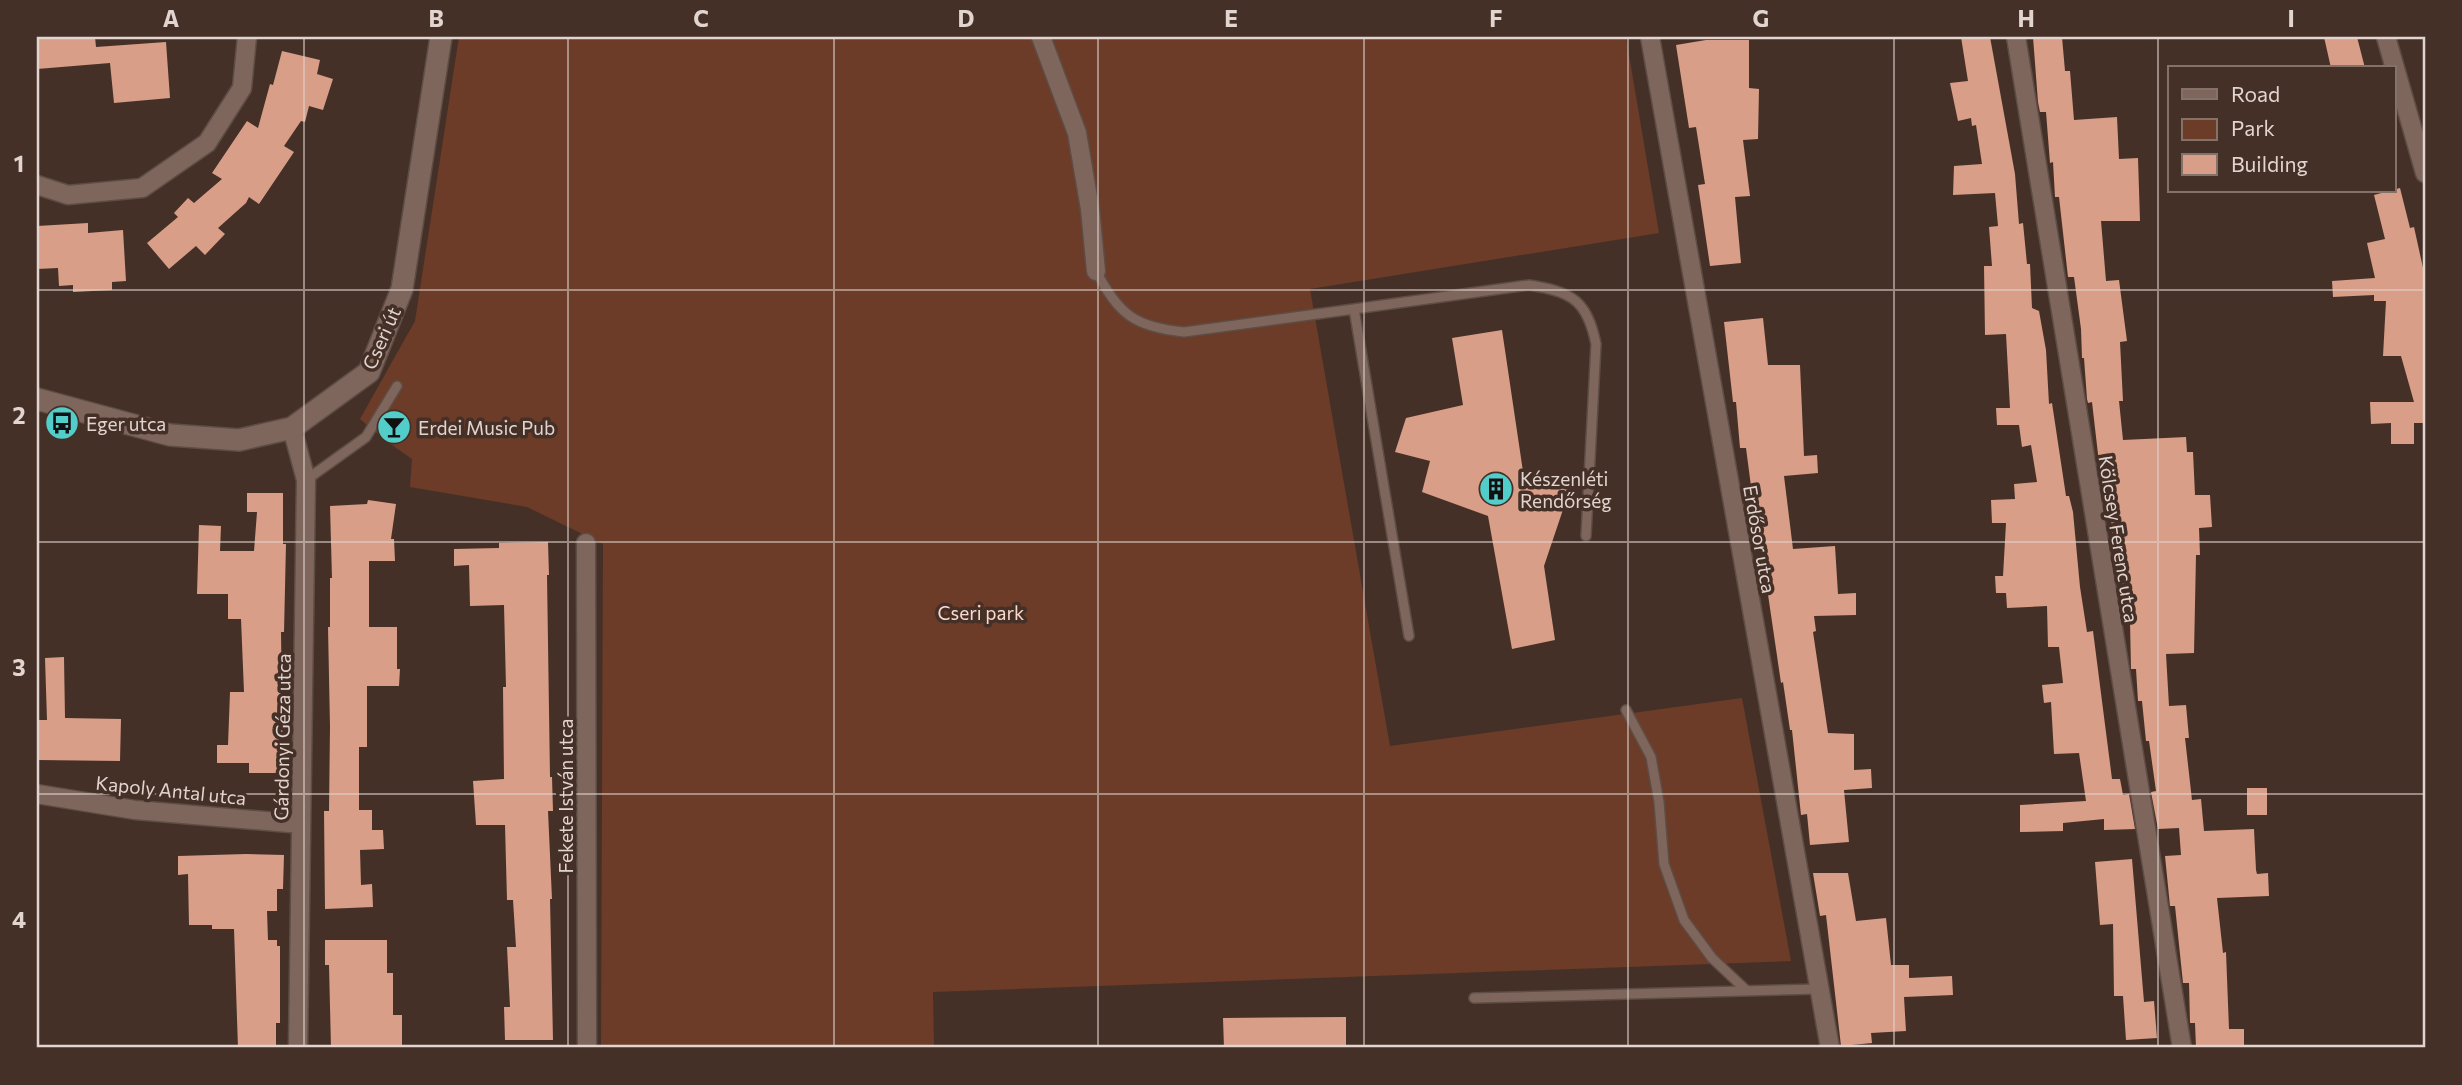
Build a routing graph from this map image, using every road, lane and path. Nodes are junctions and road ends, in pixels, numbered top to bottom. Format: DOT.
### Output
graph roads {
  1 [pos="247,37"];
  2 [pos="441,37"];
  3 [pos="1041,37"];
  4 [pos="1650,37"];
  5 [pos="2016,37"];
  6 [pos="2386,37"];
  7 [pos="2394,66"];
  8 [pos="2396,72"];
  9 [pos="2425,173"];
  10 [pos="37,186"];
  11 [pos="1096,271"];
  12 [pos="1354,309"];
  13 [pos="397,386"];
  14 [pos="37,399"];
  15 [pos="292,428"];
  16 [pos="306,480"];
  17 [pos="1586,536"];
  18 [pos="586,543"];
  19 [pos="1409,636"];
  20 [pos="1626,710"];
  21 [pos="37,794"];
  22 [pos="301,824"];
  23 [pos="1819,989"];
  24 [pos="1747,990"];
  25 [pos="1474,998"];
  26 [pos="298,1048"];
  27 [pos="587,1048"];
  28 [pos="1830,1048"];
  29 [pos="2182,1048"];
  1 -- 10 [label="street"];
  2 -- 15 [label="street, Cseri út"];
  3 -- 11 [label="street"];
  4 -- 23 [label="street, Erdősor utca"];
  5 -- 29 [label="street, Kölcsey Ferenc utca"];
  6 -- 7 [label="street"];
  8 -- 9 [label="street"];
  11 -- 12 [label="lane"];
  12 -- 17 [label="lane"];
  12 -- 19 [label="lane"];
  13 -- 16 [label="lane"];
  14 -- 15 [label="street, Cseri út"];
  15 -- 16 [label="street, Gárdonyi Géza utca"];
  16 -- 22 [label="street, Gárdonyi Géza utca"];
  18 -- 27 [label="street, Fekete István utca"];
  20 -- 24 [label="lane"];
  21 -- 22 [label="street, Kapoly Antal utca"];
  22 -- 26 [label="street, Gárdonyi Géza utca"];
  23 -- 24 [label="lane"];
  23 -- 28 [label="street, Erdősor utca"];
  24 -- 25 [label="lane"];
}
